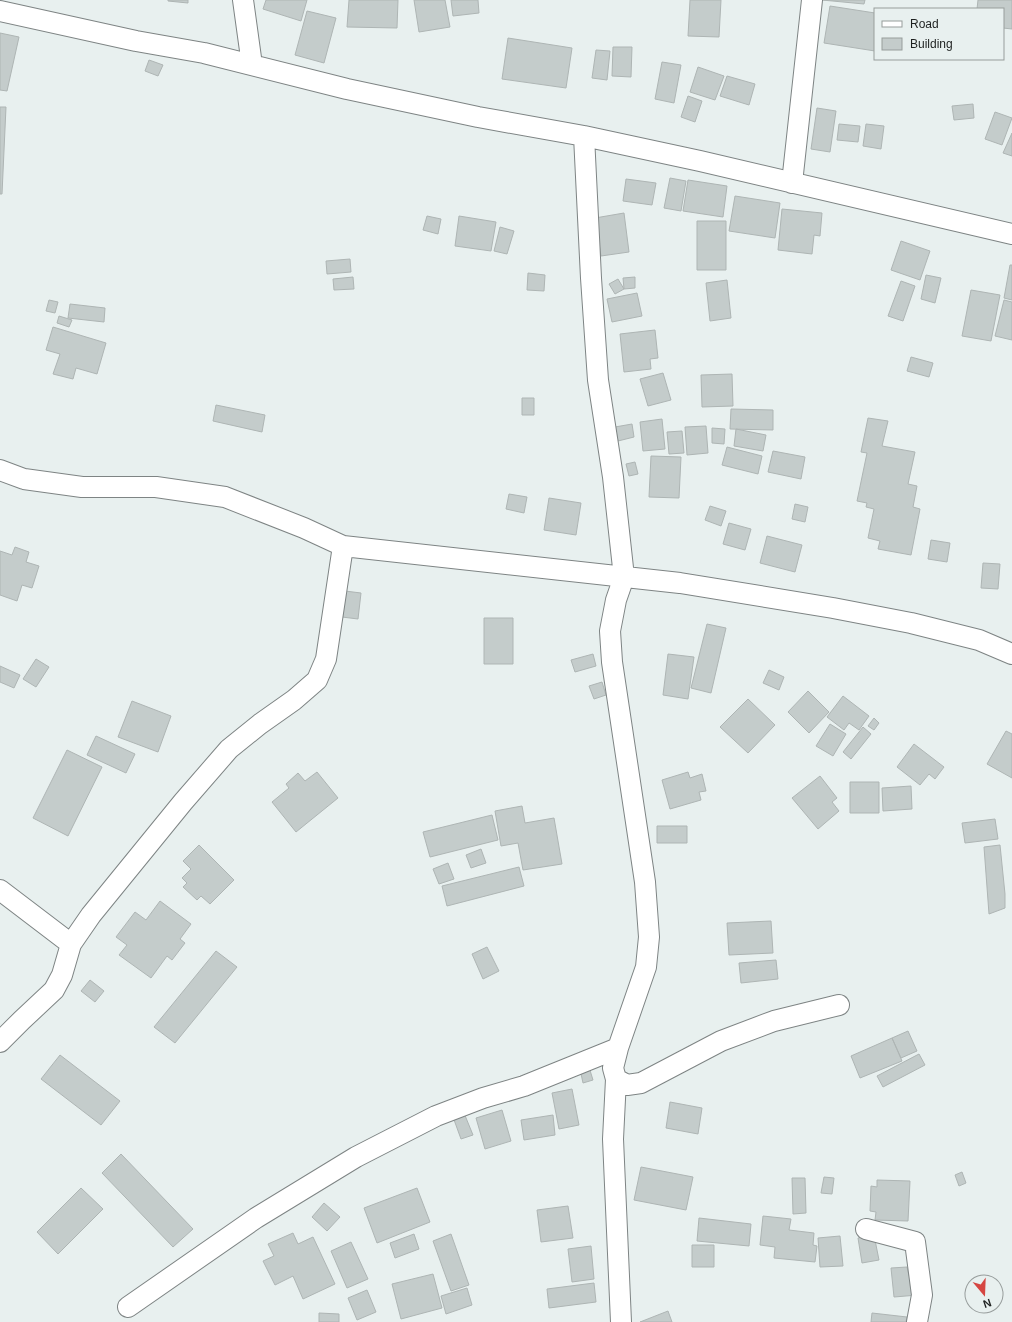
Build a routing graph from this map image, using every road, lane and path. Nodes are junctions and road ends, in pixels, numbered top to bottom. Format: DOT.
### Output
graph roads {
  1 [pos="243,0"];
  2 [pos="812,0"];
  3 [pos="0,11"];
  4 [pos="252,65"];
  5 [pos="584,136"];
  6 [pos="792,182"];
  7 [pos="1012,234"];
  8 [pos="0,470"];
  9 [pos="343,546"];
  10 [pos="624,577"];
  11 [pos="1012,654"];
  12 [pos="0,890"];
  13 [pos="71,944"];
  14 [pos="839,1005"];
  15 [pos="0,1042"];
  16 [pos="618,1048"];
  17 [pos="616,1079"];
  18 [pos="866,1229"];
  19 [pos="128,1307"];
  20 [pos="617,1322"];
  21 [pos="917,1322"];
  1 -- 4 [label="street"];
  2 -- 6 [label="street"];
  3 -- 4 [label="street"];
  4 -- 5 [label="street"];
  5 -- 6 [label="street"];
  5 -- 10 [label="street"];
  6 -- 7 [label="street"];
  8 -- 9 [label="street"];
  9 -- 10 [label="street"];
  9 -- 13 [label="street"];
  10 -- 11 [label="street"];
  10 -- 16 [label="street"];
  12 -- 13 [label="street"];
  13 -- 15 [label="street"];
  14 -- 17 [label="street"];
  16 -- 17 [label="street"];
  16 -- 19 [label="street"];
  17 -- 20 [label="street"];
  18 -- 21 [label="street"];
}
